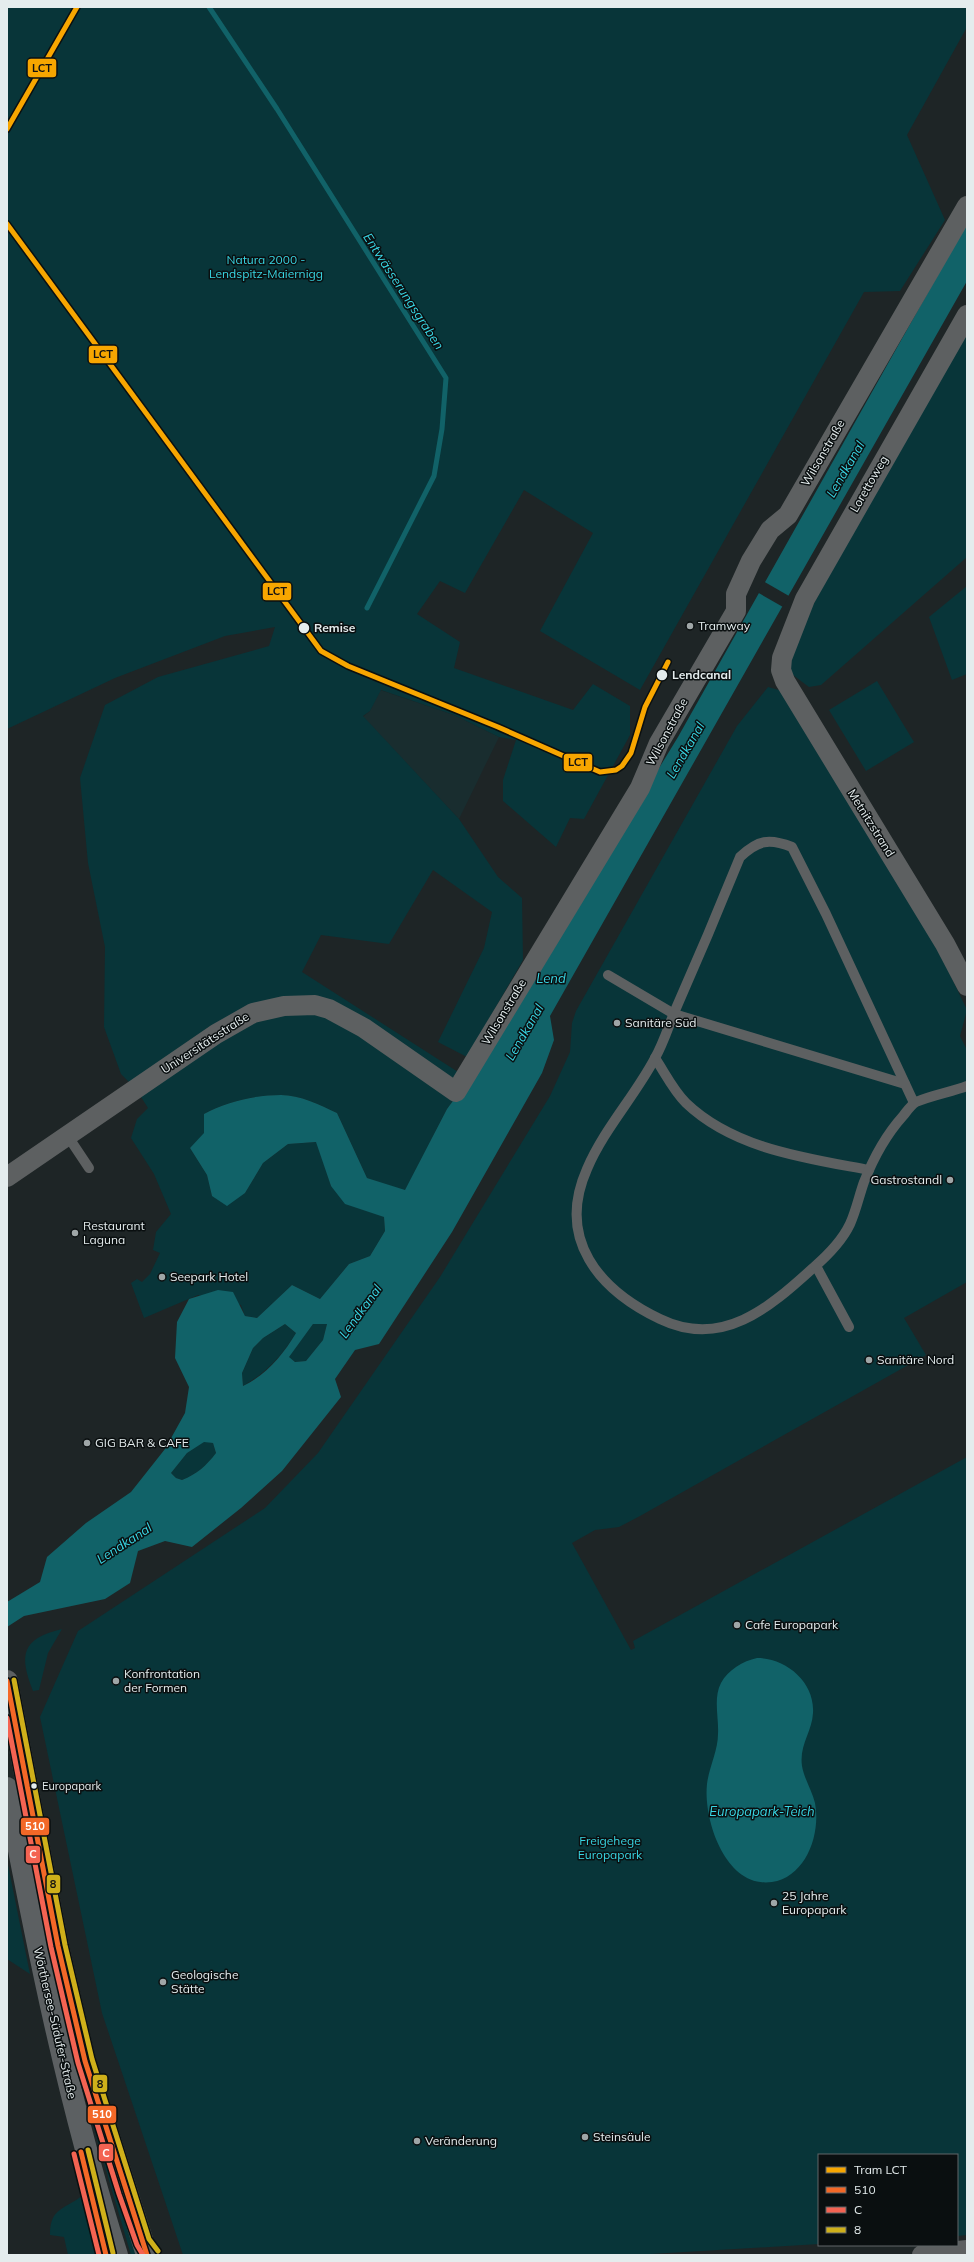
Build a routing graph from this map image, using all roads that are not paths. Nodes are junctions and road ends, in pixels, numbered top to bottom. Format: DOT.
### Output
graph roads {
  1 [pos="967,206"];
  2 [pos="967,315"];
  3 [pos="782,658"];
  4 [pos="608,975"];
  5 [pos="967,986"];
  6 [pos="674,1014"];
  7 [pos="655,1058"];
  8 [pos="905,1084"];
  9 [pos="967,1086"];
  10 [pos="456,1092"];
  11 [pos="914,1103"];
  12 [pos="66,1135"];
  13 [pos="88,1168"];
  14 [pos="869,1170"];
  15 [pos="7,1176"];
  16 [pos="816,1266"];
  17 [pos="849,1327"];
  18 [pos="7,1681"];
  19 [pos="7,1788"];
  20 [pos="70,2092"];
  21 [pos="147,2251"];
  22 [pos="964,2252"];
  23 [pos="106,2255"];
  24 [pos="117,2255"];
  25 [pos="922,2255"];
  1 -- 10 [label="street, Wilsonstraße"];
  2 -- 3 [label="street, Lorettoweg"];
  3 -- 5 [label="street, Metnitzstrand"];
  4 -- 6 [label="lane"];
  6 -- 7 [label="lane"];
  6 -- 8 [label="lane"];
  6 -- 8 [label="lane"];
  7 -- 14 [label="lane"];
  7 -- 16 [label="lane"];
  8 -- 11 [label="lane"];
  9 -- 11 [label="lane"];
  10 -- 12 [label="street, Universitätsstraße"];
  11 -- 14 [label="lane"];
  12 -- 13 [label="lane"];
  12 -- 15 [label="street, Universitätsstraße"];
  14 -- 16 [label="lane"];
  16 -- 17 [label="lane"];
  18 -- 21 [label="main road, Wörthersee-Südufer-Straße"];
  19 -- 20 [label="main road, Wörthersee-Südufer-Straße"];
  20 -- 23 [label="main road"];
  20 -- 24 [label="main road, Wörthersee-Südufer-Straße"];
  22 -- 25 [label="street"];
}
